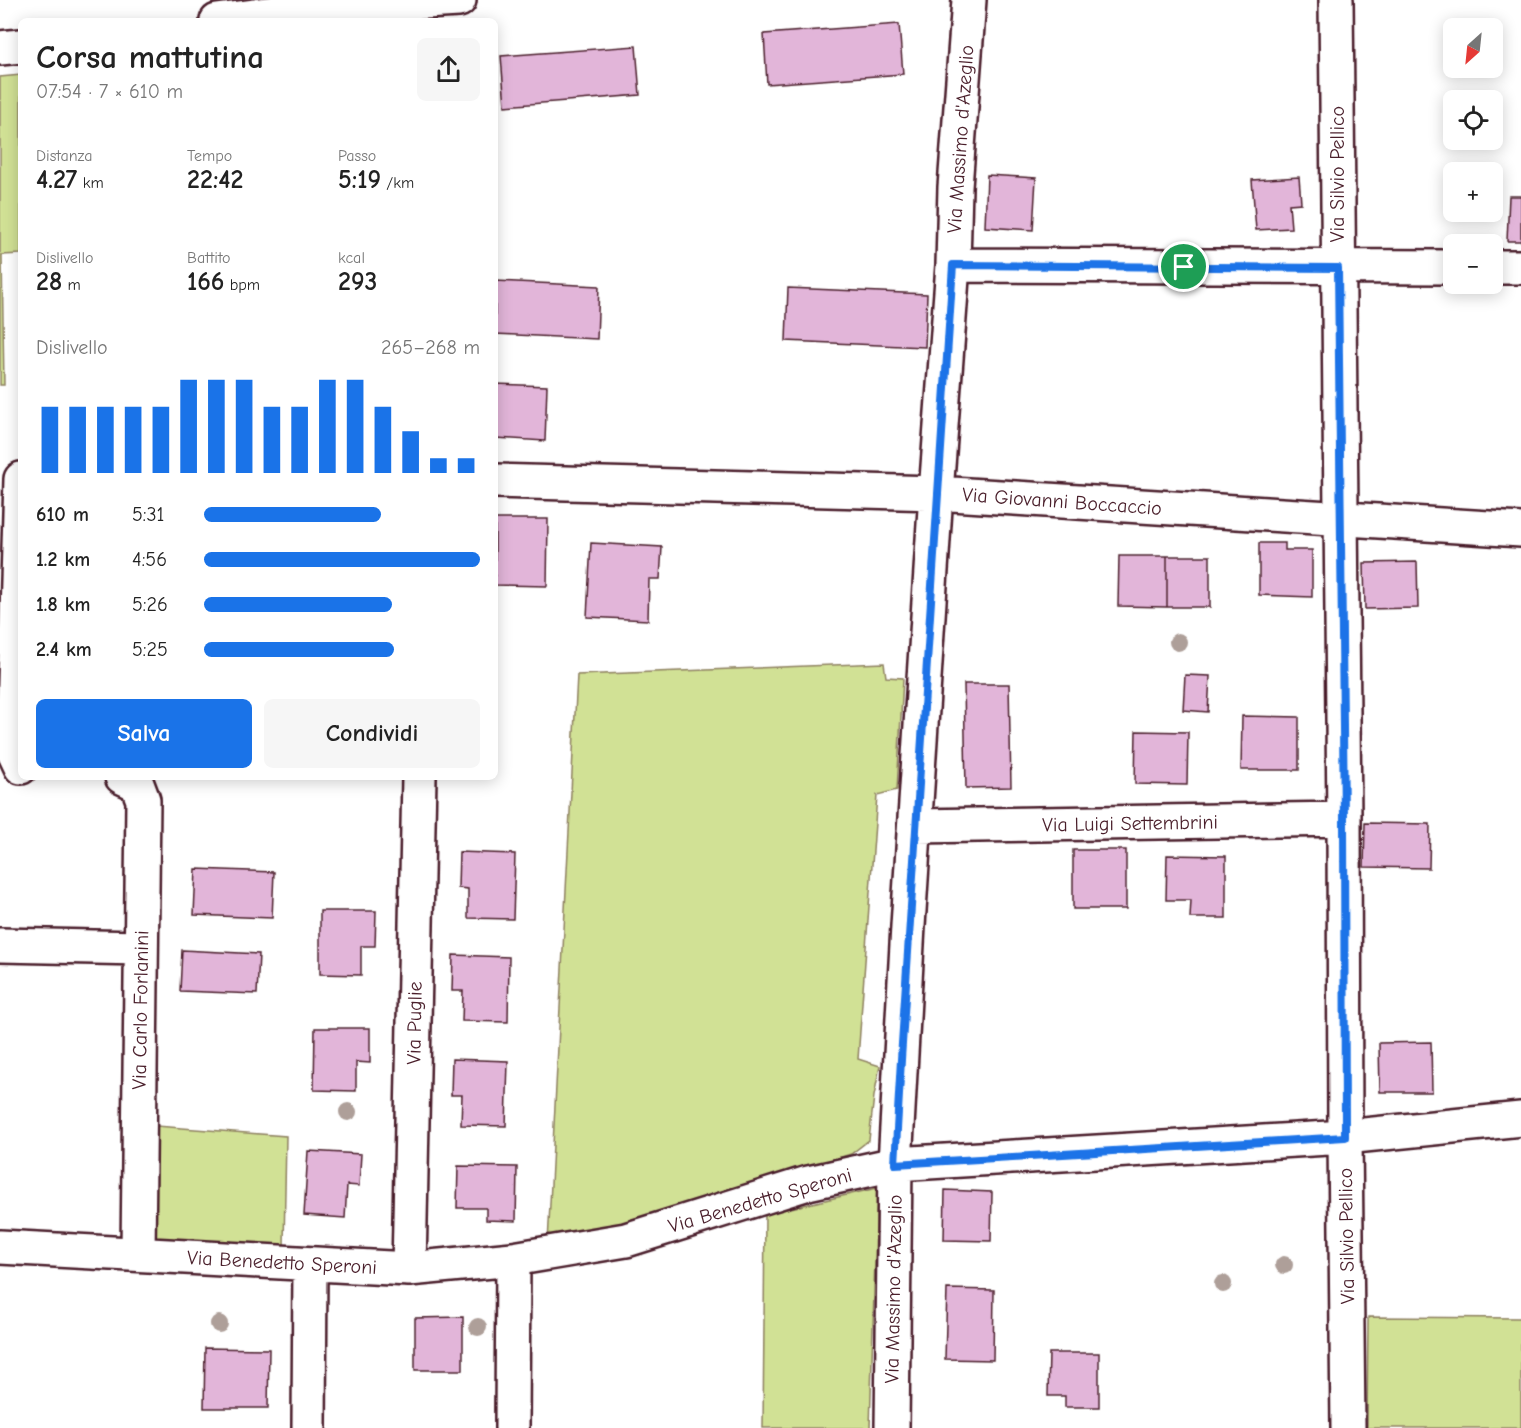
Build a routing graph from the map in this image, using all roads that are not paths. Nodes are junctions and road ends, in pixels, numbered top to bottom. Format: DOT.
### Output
graph roads {
  1 [pos="459,0"];
  2 [pos="969,0"];
  3 [pos="1336,0"];
  4 [pos="370,3"];
  5 [pos="306,15"];
  6 [pos="262,18"];
  7 [pos="18,46"];
  8 [pos="0,48"];
  9 [pos="953,265"];
  10 [pos="1443,267"];
  11 [pos="1503,267"];
  12 [pos="1521,267"];
  13 [pos="1338,268"];
  14 [pos="498,481"];
  15 [pos="936,493"];
  16 [pos="1341,519"];
  17 [pos="1521,530"];
  18 [pos="18,581"];
  19 [pos="18,761"];
  20 [pos="128,780"];
  21 [pos="419,780"];
  22 [pos="1344,819"];
  23 [pos="916,826"];
  24 [pos="0,945"];
  25 [pos="141,948"];
  26 [pos="1521,1119"];
  27 [pos="1345,1137"];
  28 [pos="895,1164"];
  29 [pos="0,1247"];
  30 [pos="138,1253"];
  31 [pos="513,1259"];
  32 [pos="310,1264"];
  33 [pos="409,1269"];
  34 [pos="309,1428"];
  35 [pos="512,1428"];
  36 [pos="892,1428"];
  37 [pos="1348,1428"];
  1 -- 4 [label="street"];
  2 -- 9 [label="street, Via Massimo d'Azeglio"];
  3 -- 13 [label="street, Via Silvio Pellico"];
  4 -- 5 [label="street"];
  5 -- 6 [label="street"];
  7 -- 8 [label="street"];
  9 -- 13 [label="street"];
  9 -- 15 [label="street, Via Massimo d'Azeglio"];
  10 -- 13 [label="street"];
  11 -- 12 [label="street"];
  13 -- 16 [label="street, Via Silvio Pellico"];
  14 -- 15 [label="street, Via Giovanni Boccaccio"];
  15 -- 16 [label="street, Via Giovanni Boccaccio"];
  15 -- 23 [label="street, Via Massimo d'Azeglio"];
  16 -- 17 [label="street, Via Giovanni Boccaccio"];
  16 -- 22 [label="street, Via Silvio Pellico"];
  18 -- 19 [label="street"];
  20 -- 25 [label="street, Via Carlo Forlanini"];
  21 -- 33 [label="street, Via Puglie"];
  22 -- 23 [label="street, Via Luigi Settembrini"];
  22 -- 27 [label="street, Via Silvio Pellico"];
  23 -- 28 [label="street, Via Massimo d'Azeglio"];
  24 -- 25 [label="street"];
  25 -- 30 [label="street, Via Carlo Forlanini"];
  26 -- 27 [label="street, Via Benedetto Speroni"];
  27 -- 28 [label="street, Via Benedetto Speroni"];
  27 -- 37 [label="street, Via Silvio Pellico"];
  28 -- 31 [label="street, Via Benedetto Speroni"];
  28 -- 36 [label="street, Via Massimo d'Azeglio"];
  29 -- 30 [label="street, Via Benedetto Speroni"];
  30 -- 32 [label="street, Via Benedetto Speroni"];
  31 -- 33 [label="street, Via Benedetto Speroni"];
  31 -- 35 [label="street"];
  32 -- 33 [label="street, Via Benedetto Speroni"];
  32 -- 34 [label="street"];
}
